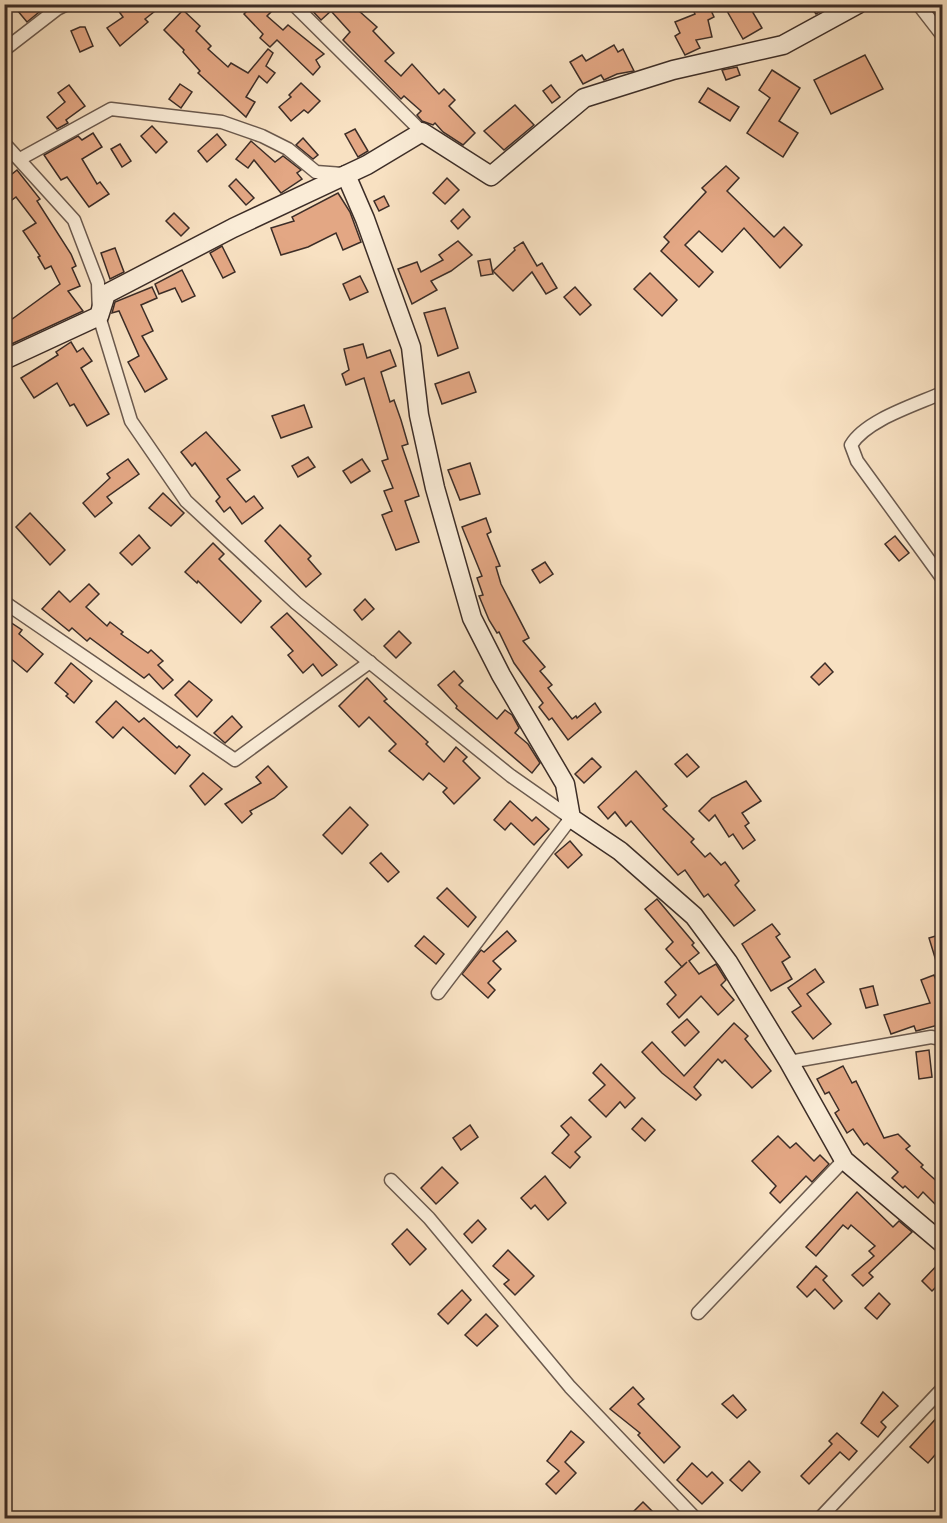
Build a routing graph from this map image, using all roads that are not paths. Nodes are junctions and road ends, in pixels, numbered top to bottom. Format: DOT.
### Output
graph roads {
  1 [pos="67,4"];
  2 [pos="293,4"];
  3 [pos="858,4"];
  4 [pos="918,4"];
  5 [pos="942,35"];
  6 [pos="4,50"];
  7 [pos="422,132"];
  8 [pos="4,143"];
  9 [pos="20,159"];
  10 [pos="346,175"];
  11 [pos="99,316"];
  12 [pos="4,360"];
  13 [pos="942,393"];
  14 [pos="942,578"];
  15 [pos="4,602"];
  16 [pos="370,662"];
  17 [pos="571,818"];
  18 [pos="438,993"];
  19 [pos="942,1039"];
  20 [pos="789,1062"];
  21 [pos="844,1160"];
  22 [pos="391,1180"];
  23 [pos="942,1243"];
  24 [pos="698,1313"];
  25 [pos="942,1389"];
  26 [pos="695,1518"];
  27 [pos="820,1518"];
  1 -- 6 [label="street"];
  2 -- 7 [label="street"];
  3 -- 7 [label="street"];
  4 -- 5 [label="street"];
  7 -- 10 [label="street"];
  8 -- 9 [label="street"];
  9 -- 10 [label="street"];
  9 -- 11 [label="street"];
  10 -- 11 [label="street"];
  10 -- 17 [label="street"];
  11 -- 12 [label="street"];
  11 -- 16 [label="street"];
  13 -- 14 [label="street"];
  15 -- 16 [label="street"];
  16 -- 17 [label="street"];
  17 -- 18 [label="street"];
  17 -- 20 [label="street"];
  19 -- 20 [label="street"];
  20 -- 21 [label="street"];
  21 -- 23 [label="street"];
  21 -- 24 [label="street"];
  22 -- 26 [label="street"];
  25 -- 27 [label="street"];
}
